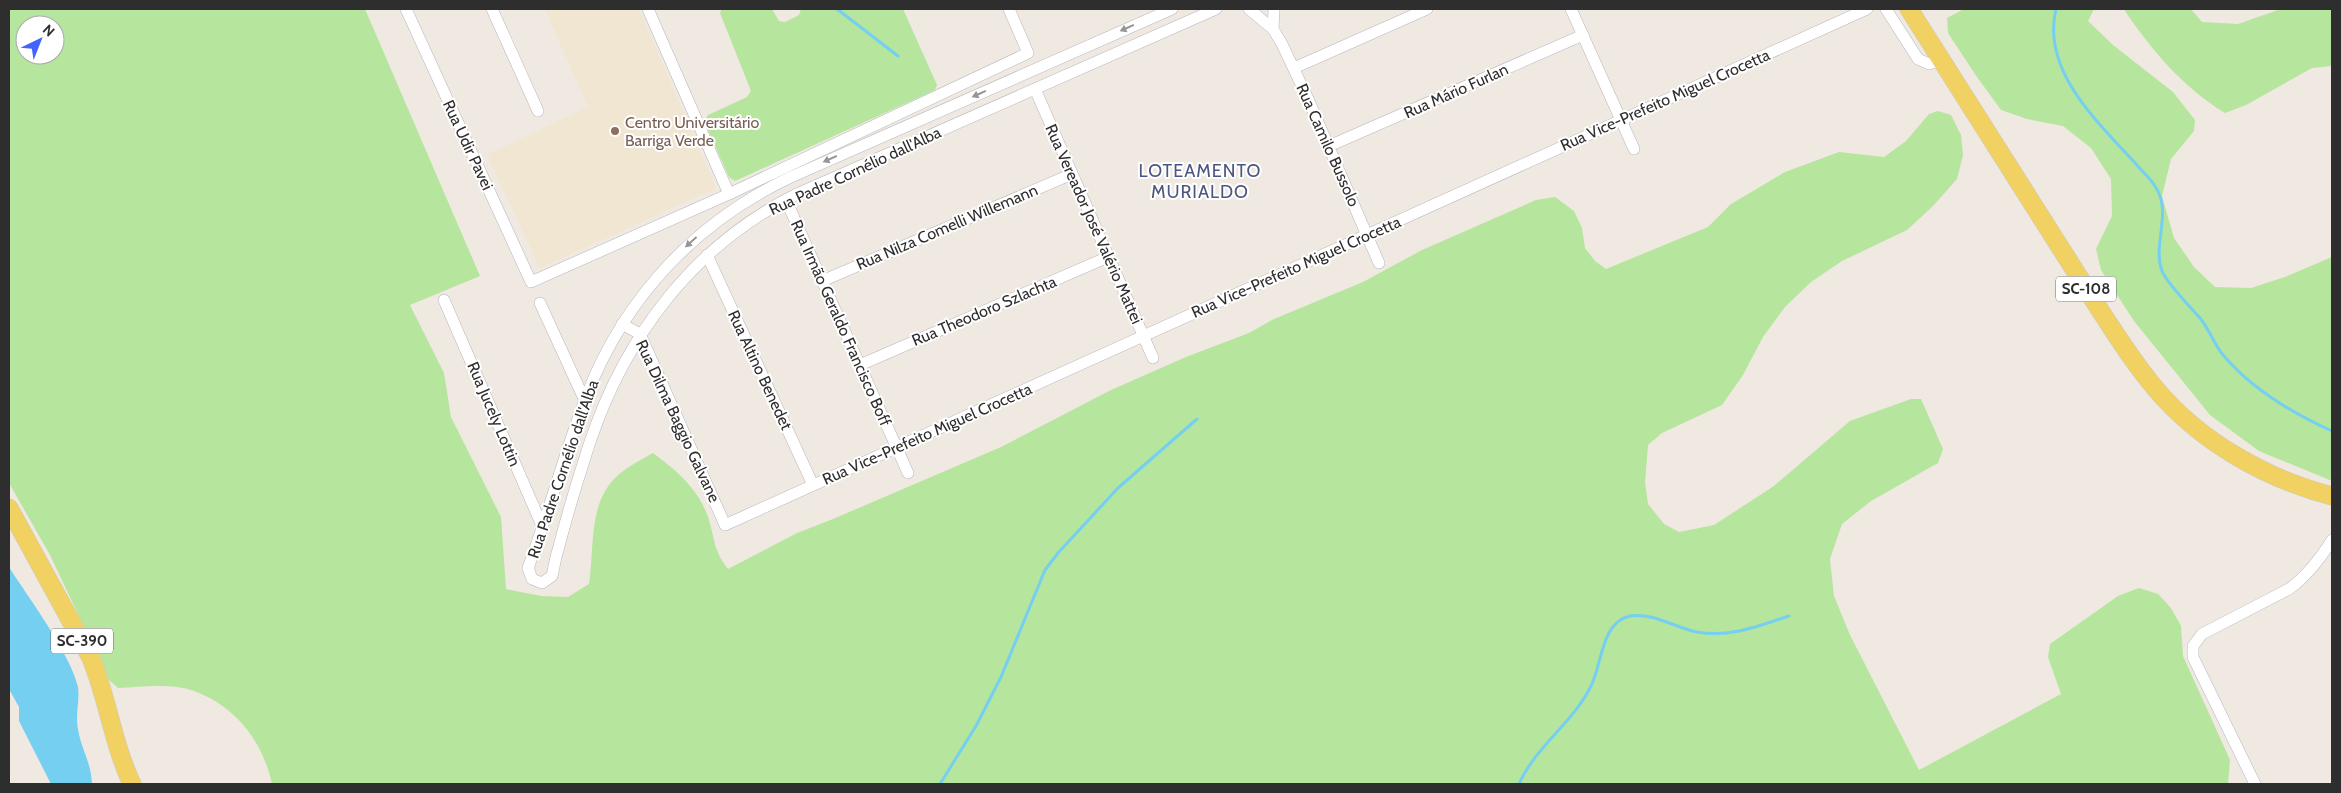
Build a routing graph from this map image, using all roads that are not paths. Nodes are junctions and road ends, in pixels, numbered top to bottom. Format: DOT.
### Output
graph roads {
  1 [pos="406,9"];
  2 [pos="492,9"];
  3 [pos="648,9"];
  4 [pos="1009,9"];
  5 [pos="1172,9"];
  6 [pos="1216,9"];
  7 [pos="1248,9"];
  8 [pos="1258,9"];
  9 [pos="1274,9"];
  10 [pos="1427,9"];
  11 [pos="1571,9"];
  12 [pos="1867,9"];
  13 [pos="1886,9"];
  14 [pos="1909,9"];
  15 [pos="1274,29"];
  16 [pos="1583,35"];
  17 [pos="1942,60"];
  18 [pos="1294,68"];
  19 [pos="1035,89"];
  20 [pos="538,110"];
  21 [pos="1621,120"];
  22 [pos="1329,146"];
  23 [pos="1634,149"];
  24 [pos="1072,174"];
  25 [pos="729,194"];
  26 [pos="786,200"];
  27 [pos="1368,234"];
  28 [pos="707,255"];
  29 [pos="1108,257"];
  30 [pos="1380,263"];
  31 [pos="822,281"];
  32 [pos="444,300"];
  33 [pos="540,303"];
  34 [pos="622,324"];
  35 [pos="640,334"];
  36 [pos="1143,336"];
  37 [pos="1153,358"];
  38 [pos="860,365"];
  39 [pos="585,401"];
  40 [pos="896,447"];
  41 [pos="908,473"];
  42 [pos="813,485"];
  43 [pos="2332,496"];
  44 [pos="9,508"];
  45 [pos="725,525"];
  46 [pos="543,528"];
  47 [pos="2332,540"];
  48 [pos="132,784"];
  49 [pos="2255,784"];
  1 -- 25 [label="street, Rua Udir Pavei"];
  2 -- 20 [label="street"];
  3 -- 25 [label="street"];
  4 -- 25 [label="street"];
  5 -- 34 [label="street, Rua Padre Cornélio dall'Alba, one-way"];
  6 -- 19 [label="street, Rua Padre Cornélio dall'Alba"];
  7 -- 8 [label="street"];
  7 -- 15 [label="street, Rua Camilo Bussolo"];
  9 -- 15 [label="street, Rua Camilo Bussolo"];
  10 -- 18 [label="street"];
  11 -- 16 [label="street"];
  12 -- 21 [label="street, Rua Vice-Prefeito Miguel Crocetta"];
  13 -- 17 [label="street"];
  14 -- 17 [label="main road, SC-108"];
  15 -- 18 [label="street, Rua Camilo Bussolo"];
  16 -- 21 [label="street"];
  16 -- 22 [label="street, Rua Mário Furlan"];
  17 -- 43 [label="main road, SC-108"];
  18 -- 22 [label="street, Rua Camilo Bussolo"];
  19 -- 24 [label="street, Rua Vereador José Valério Mattei"];
  19 -- 26 [label="street, Rua Padre Cornélio dall'Alba"];
  21 -- 23 [label="street"];
  21 -- 27 [label="street, Rua Vice-Prefeito Miguel Crocetta"];
  22 -- 27 [label="street, Rua Camilo Bussolo"];
  24 -- 29 [label="street, Rua Vereador José Valério Mattei"];
  24 -- 31 [label="street, Rua Nilza Comelli Willemann"];
  26 -- 28 [label="street, Rua Padre Cornélio dall'Alba"];
  26 -- 31 [label="street, Rua Irmão Geraldo Francisco Boff"];
  27 -- 30 [label="street, Rua Camilo Bussolo"];
  27 -- 36 [label="street, Rua Vice-Prefeito Miguel Crocetta"];
  28 -- 35 [label="street, Rua Padre Cornélio dall'Alba"];
  28 -- 42 [label="street, Rua Altino Benedet"];
  29 -- 36 [label="street, Rua Vereador José Valério Mattei"];
  29 -- 38 [label="street, Rua Theodoro Szlachta"];
  31 -- 38 [label="street, Rua Irmão Geraldo Francisco Boff"];
  32 -- 46 [label="street, Rua Jucely Lottin"];
  33 -- 39 [label="street"];
  34 -- 35 [label="street, Rua Dilma Baggio Galvane"];
  34 -- 39 [label="street, Rua Padre Cornélio dall'Alba"];
  35 -- 45 [label="street, Rua Dilma Baggio Galvane"];
  35 -- 46 [label="street, Rua Padre Cornélio dall'Alba"];
  36 -- 37 [label="street, Rua Vereador José Valério Mattei"];
  36 -- 40 [label="street, Rua Vice-Prefeito Miguel Crocetta"];
  38 -- 40 [label="street, Rua Irmão Geraldo Francisco Boff"];
  39 -- 46 [label="street, Rua Padre Cornélio dall'Alba"];
  40 -- 41 [label="street, Rua Irmão Geraldo Francisco Boff"];
  40 -- 42 [label="street, Rua Vice-Prefeito Miguel Crocetta"];
  42 -- 45 [label="street, Rua Vice-Prefeito Miguel Crocetta"];
  44 -- 48 [label="main road, SC-390"];
  47 -- 49 [label="street"];
}
